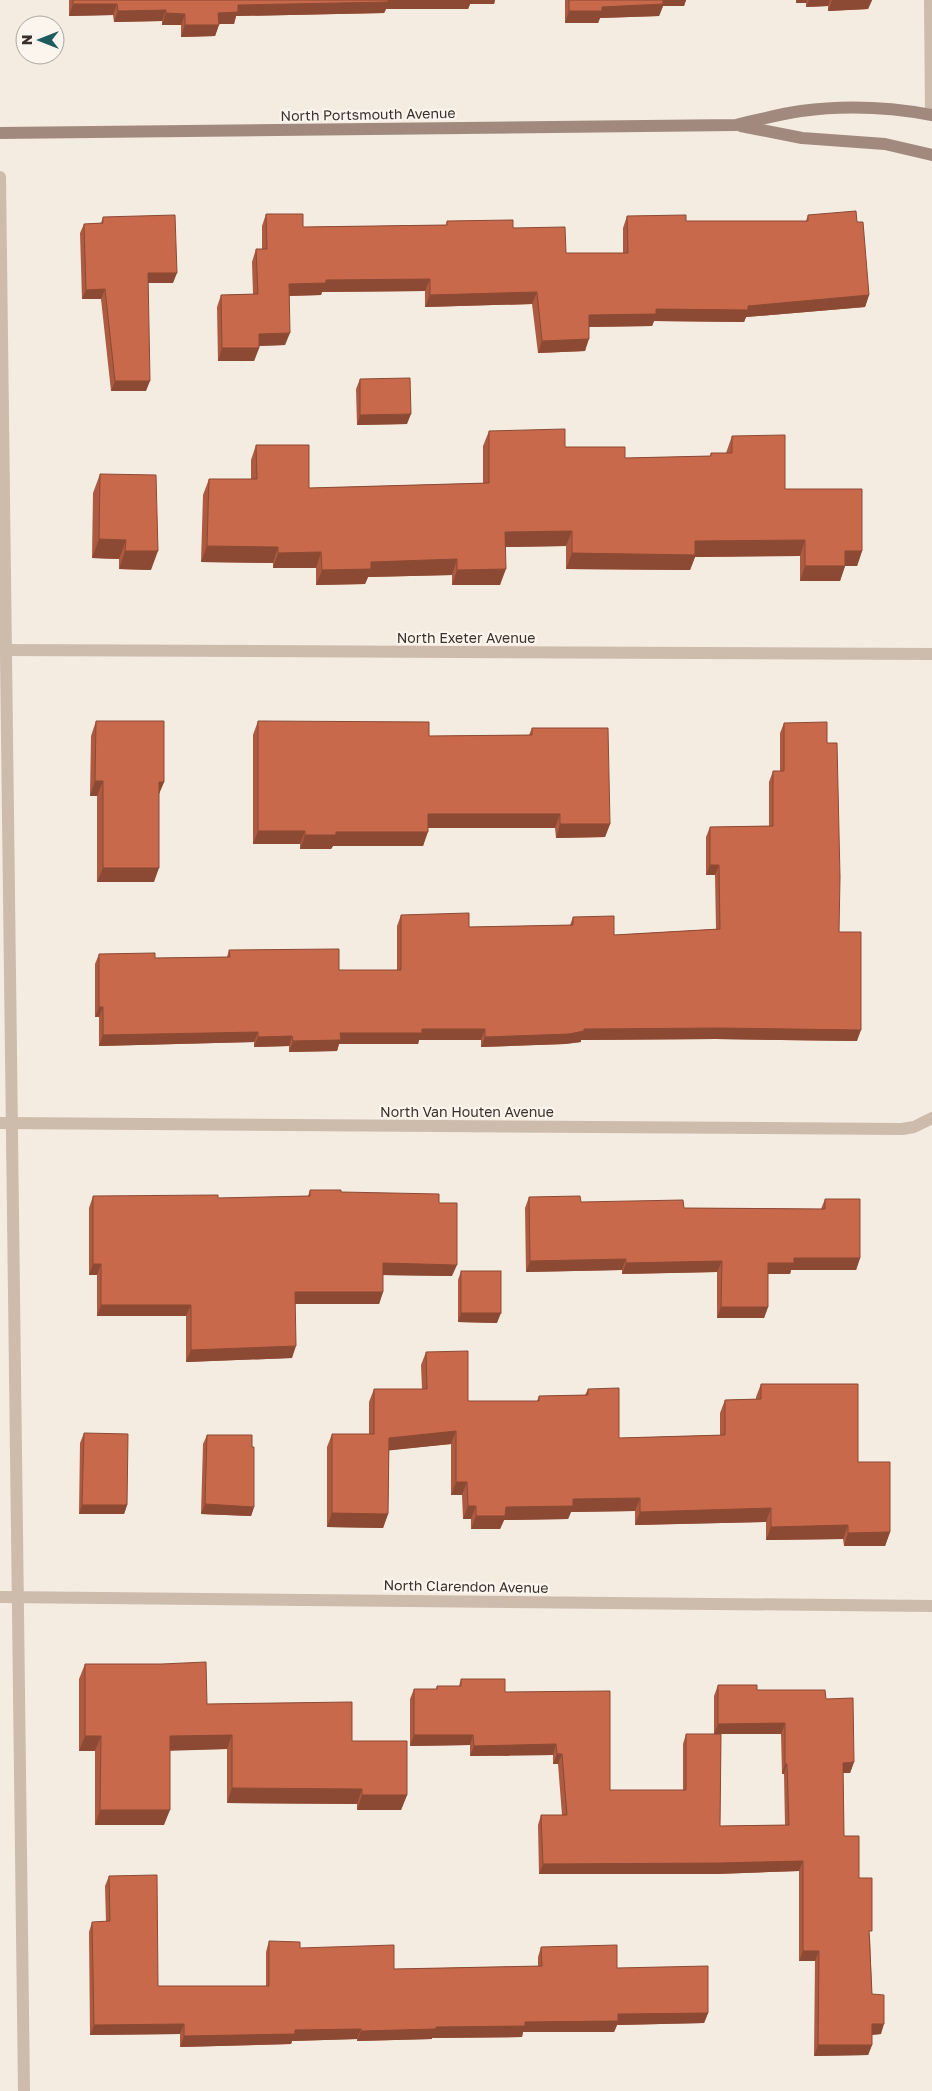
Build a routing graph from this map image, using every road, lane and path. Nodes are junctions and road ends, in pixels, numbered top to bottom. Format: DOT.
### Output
graph roads {
  1 [pos="930,0"];
  2 [pos="932,114"];
  3 [pos="736,125"];
  4 [pos="0,133"];
  5 [pos="932,156"];
  6 [pos="0,177"];
  7 [pos="3,650"];
  8 [pos="932,654"];
  9 [pos="932,1118"];
  10 [pos="6,1123"];
  11 [pos="0,1596"];
  12 [pos="18,1597"];
  13 [pos="932,1606"];
  14 [pos="24,2091"];
  1 -- 2 [label="street"];
  2 -- 3 [label="street, North Portsmouth Avenue"];
  3 -- 4 [label="street, North Portsmouth Avenue"];
  3 -- 5 [label="street, North Portsmouth Avenue"];
  6 -- 7 [label="street"];
  7 -- 8 [label="street, North Exeter Avenue"];
  7 -- 10 [label="street"];
  9 -- 10 [label="street, North Van Houten Avenue"];
  10 -- 12 [label="street"];
  11 -- 12 [label="street, North Clarendon Avenue"];
  12 -- 13 [label="street, North Clarendon Avenue"];
  12 -- 14 [label="street"];
}
